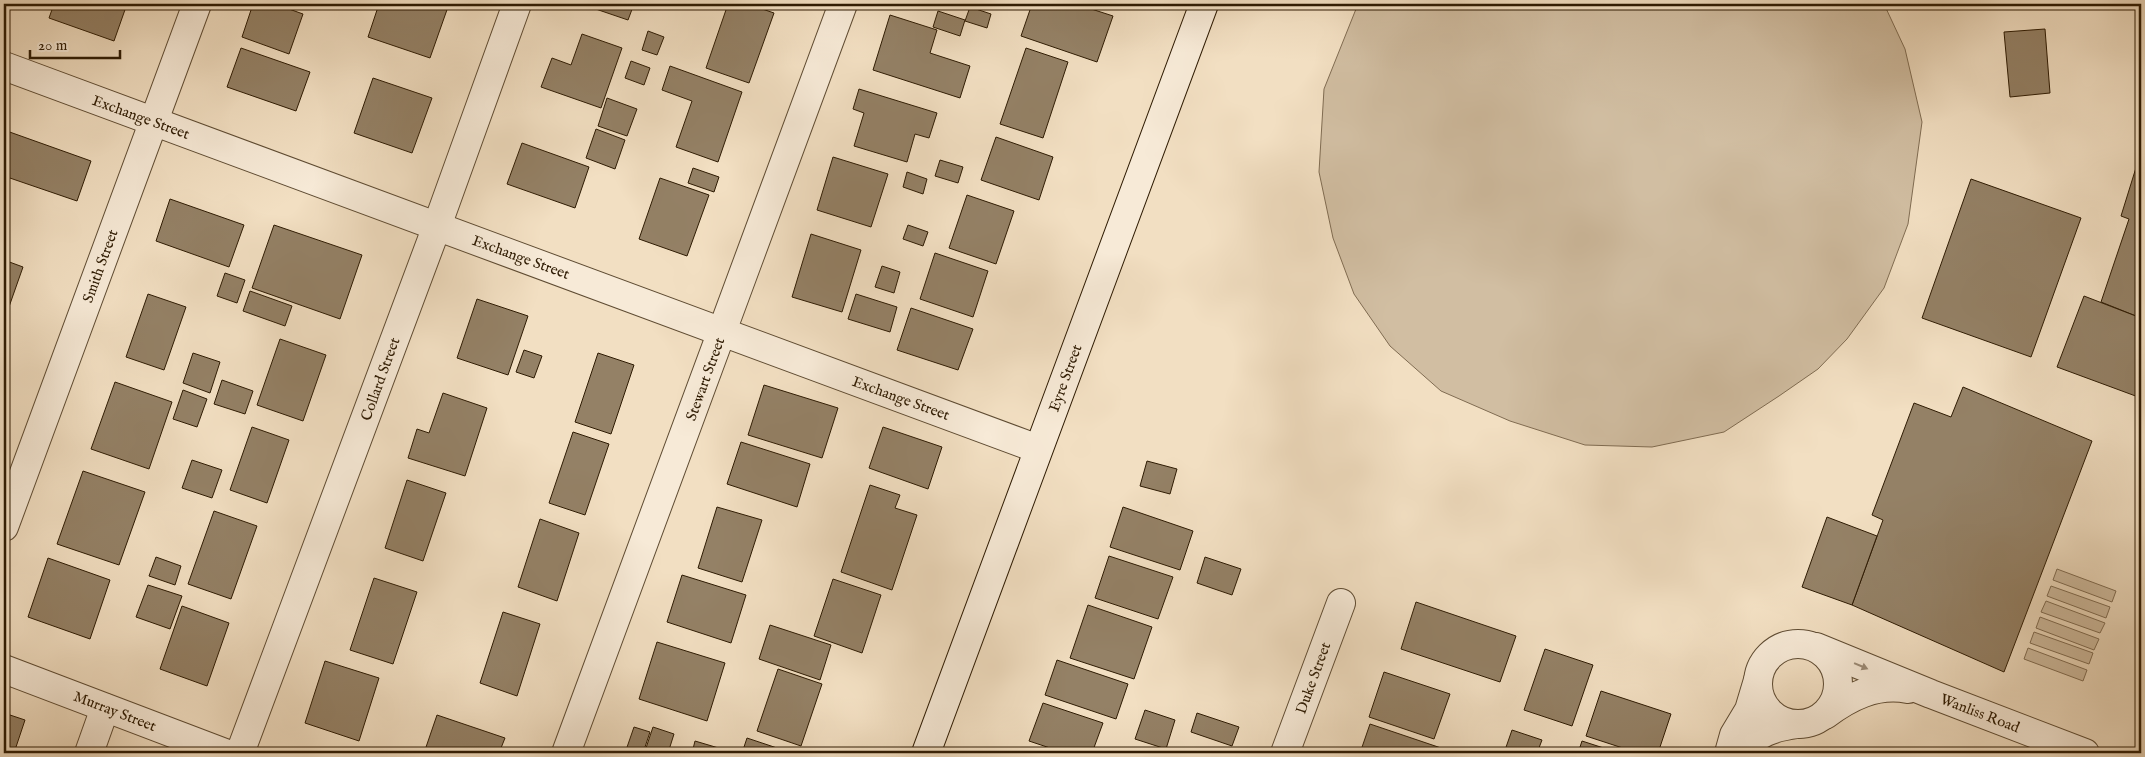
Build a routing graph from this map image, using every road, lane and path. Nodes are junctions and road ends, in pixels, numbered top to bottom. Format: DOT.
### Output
graph roads {
  1 [pos="197,4"];
  2 [pos="517,4"];
  3 [pos="843,4"];
  4 [pos="1204,4"];
  5 [pos="4,66"];
  6 [pos="154,121"];
  7 [pos="437,226"];
  8 [pos="722,332"];
  9 [pos="1038,449"];
  10 [pos="4,527"];
  11 [pos="1341,603"];
  12 [pos="1816,647"];
  13 [pos="4,669"];
  14 [pos="1758,680"];
  15 [pos="1931,694"];
  16 [pos="106,708"];
  17 [pos="1824,715"];
  18 [pos="1797,724"];
  19 [pos="89,753"];
  20 [pos="226,753"];
  21 [pos="240,753"];
  22 [pos="566,753"];
  23 [pos="926,753"];
  24 [pos="1285,753"];
  25 [pos="1730,753"];
  26 [pos="1741,753"];
  27 [pos="2085,753"];
  1 -- 6 [label="street, Smith Street"];
  2 -- 7 [label="street, Collard Street"];
  3 -- 8 [label="street, Stewart Street"];
  4 -- 9 [label="street, Eyre Street"];
  5 -- 6 [label="street, Exchange Street"];
  6 -- 7 [label="street, Exchange Street"];
  6 -- 10 [label="street, Smith Street"];
  7 -- 8 [label="street, Exchange Street"];
  7 -- 21 [label="street, Collard Street"];
  8 -- 9 [label="street, Exchange Street"];
  8 -- 22 [label="street, Stewart Street"];
  9 -- 23 [label="street, Eyre Street"];
  11 -- 24 [label="street, Duke Street"];
  12 -- 14 [label="street"];
  12 -- 15 [label="street, Wanliss Road, one-way"];
  12 -- 17 [label="street"];
  13 -- 16 [label="street, Murray Street"];
  14 -- 18 [label="street"];
  14 -- 25 [label="street"];
  15 -- 17 [label="street, Wanliss Road"];
  15 -- 27 [label="street, Wanliss Road"];
  16 -- 19 [label="street"];
  16 -- 20 [label="street, Murray Street"];
  17 -- 18 [label="street"];
  18 -- 26 [label="street"];
}
